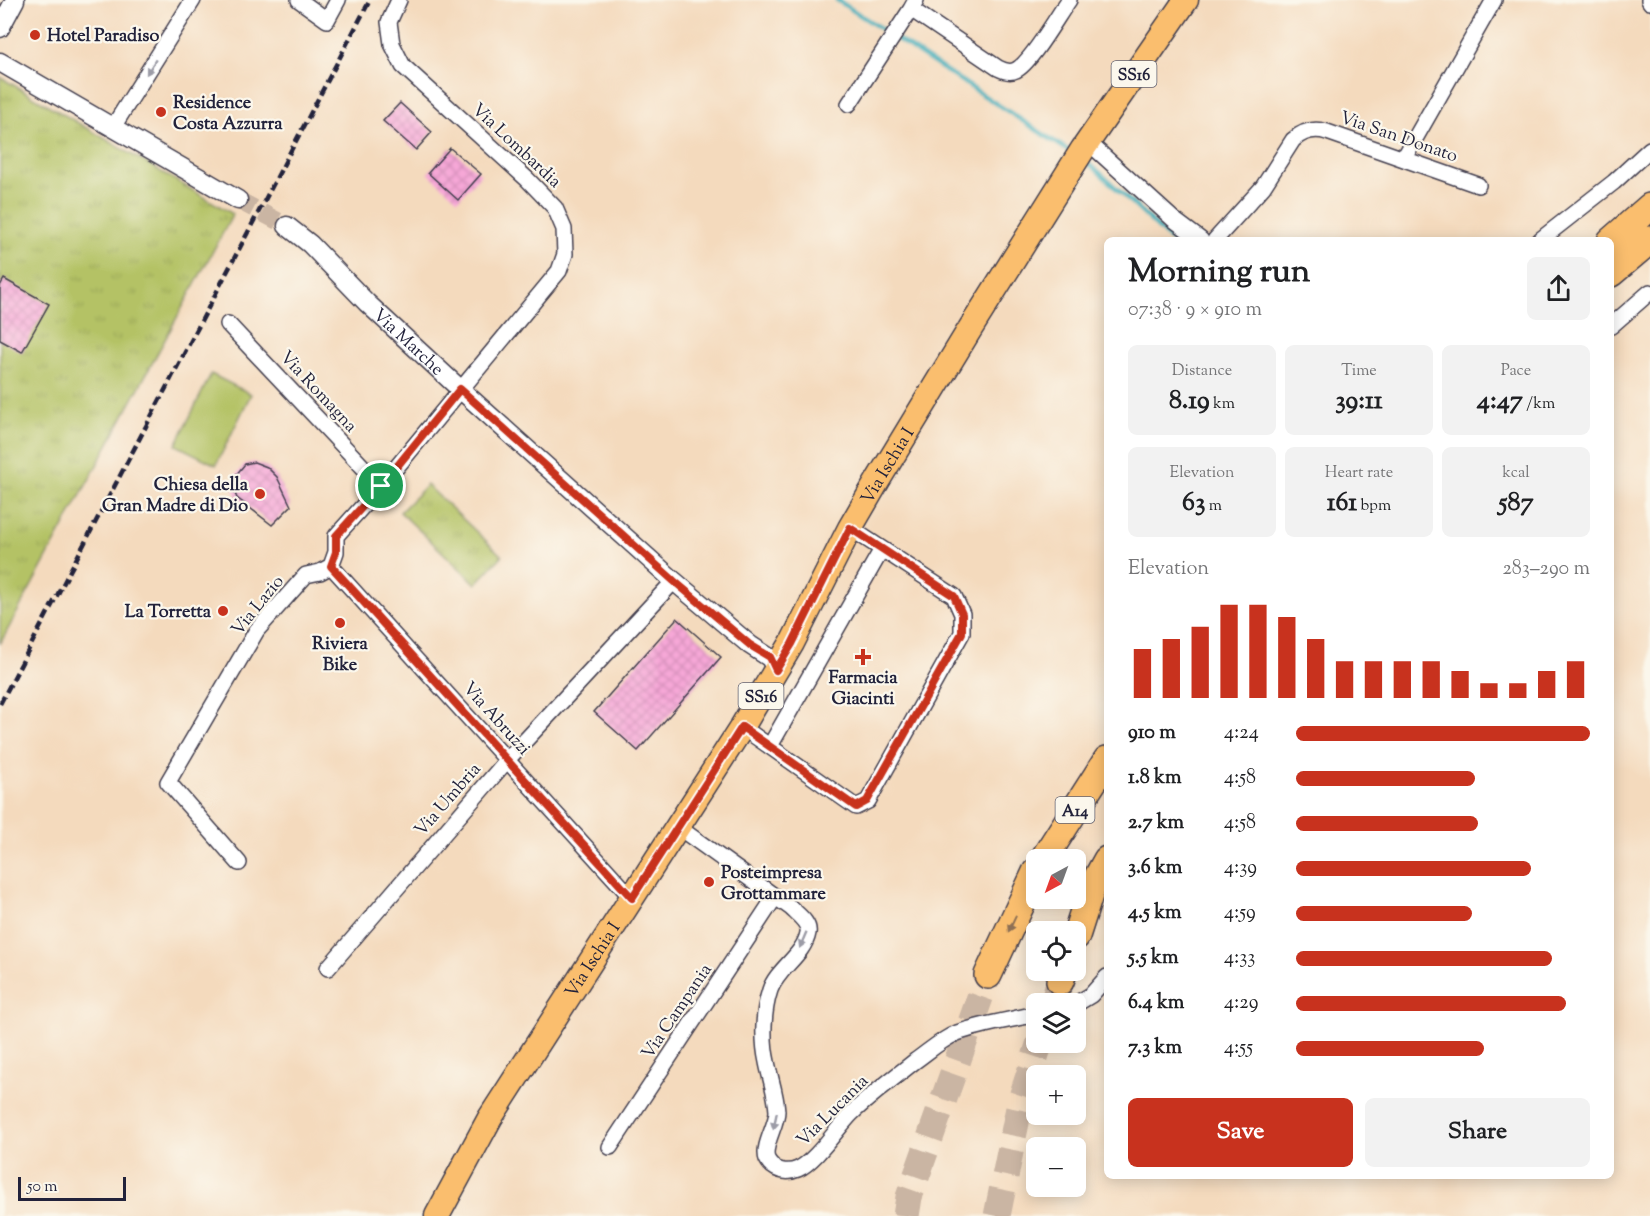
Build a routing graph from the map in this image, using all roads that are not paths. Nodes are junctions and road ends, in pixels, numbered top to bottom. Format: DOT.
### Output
graph roads {
  1 [pos="15,0"];
  2 [pos="193,0"];
  3 [pos="299,0"];
  4 [pos="338,0"];
  5 [pos="399,0"];
  6 [pos="1069,0"];
  7 [pos="1186,0"];
  8 [pos="1494,0"];
  9 [pos="913,5"];
  10 [pos="0,28"];
  11 [pos="0,62"];
  12 [pos="849,104"];
  13 [pos="113,127"];
  14 [pos="1650,148"];
  15 [pos="1081,153"];
  16 [pos="1404,158"];
  17 [pos="1478,185"];
  18 [pos="238,200"];
  19 [pos="1650,207"];
  20 [pos="287,226"];
  21 [pos="1197,237"];
  22 [pos="1218,237"];
  23 [pos="1544,237"];
  24 [pos="1614,238"];
  25 [pos="1650,240"];
  26 [pos="1614,270"];
  27 [pos="1650,292"];
  28 [pos="1614,323"];
  29 [pos="228,324"];
  30 [pos="460,389"];
  31 [pos="381,486"];
  32 [pos="850,528"];
  33 [pos="882,549"];
  34 [pos="331,566"];
  35 [pos="674,581"];
  36 [pos="776,670"];
  37 [pos="742,727"];
  38 [pos="770,746"];
  39 [pos="508,759"];
  40 [pos="1104,765"];
  41 [pos="678,827"];
  42 [pos="1049,849"];
  43 [pos="239,863"];
  44 [pos="1104,865"];
  45 [pos="1026,893"];
  46 [pos="775,897"];
  47 [pos="632,898"];
  48 [pos="1081,921"];
  49 [pos="328,968"];
  50 [pos="988,975"];
  51 [pos="1104,980"];
  52 [pos="1086,998"];
  53 [pos="1026,1016"];
  54 [pos="610,1147"];
  55 [pos="437,1216"];
  1 -- 10 [label="street"];
  2 -- 13 [label="street, one-way"];
  3 -- 4 [label="street"];
  5 -- 30 [label="street, Via Lombardia"];
  6 -- 9 [label="street"];
  7 -- 15 [label="main road, Via Ischia I / SS16"];
  8 -- 16 [label="street"];
  9 -- 12 [label="street"];
  11 -- 13 [label="street"];
  13 -- 18 [label="street"];
  14 -- 23 [label="street"];
  15 -- 21 [label="street"];
  15 -- 32 [label="main road, Via Ischia I / SS16"];
  16 -- 17 [label="street, Via San Donato"];
  16 -- 22 [label="street, Via San Donato"];
  19 -- 24 [label="highway"];
  20 -- 30 [label="street, Via Marche"];
  25 -- 26 [label="highway"];
  27 -- 28 [label="street"];
  29 -- 31 [label="street, Via Romagna"];
  30 -- 31 [label="street"];
  30 -- 35 [label="street, Via Marche"];
  31 -- 34 [label="street"];
  32 -- 33 [label="street"];
  32 -- 36 [label="main road, Via Ischia I / SS16"];
  33 -- 38 [label="street"];
  33 -- 38 [label="street"];
  34 -- 39 [label="street, Via Abruzzi"];
  34 -- 43 [label="street, Via Lazio"];
  35 -- 36 [label="street, Via Marche"];
  35 -- 39 [label="street, Via Umbria"];
  36 -- 37 [label="main road, Via Ischia I / SS16"];
  37 -- 38 [label="street"];
  37 -- 41 [label="main road, Via Ischia I / SS16"];
  39 -- 47 [label="street, Via Abruzzi"];
  39 -- 49 [label="street, Via Umbria"];
  40 -- 42 [label="highway, A14"];
  41 -- 46 [label="street, Via Lucania"];
  41 -- 47 [label="main road, Via Ischia I / SS16"];
  44 -- 48 [label="highway"];
  45 -- 50 [label="highway, one-way"];
  46 -- 53 [label="street, Via Lucania, one-way"];
  46 -- 54 [label="street, Via Campania"];
  47 -- 55 [label="main road, Via Ischia I / SS16"];
  51 -- 52 [label="street"];
}
